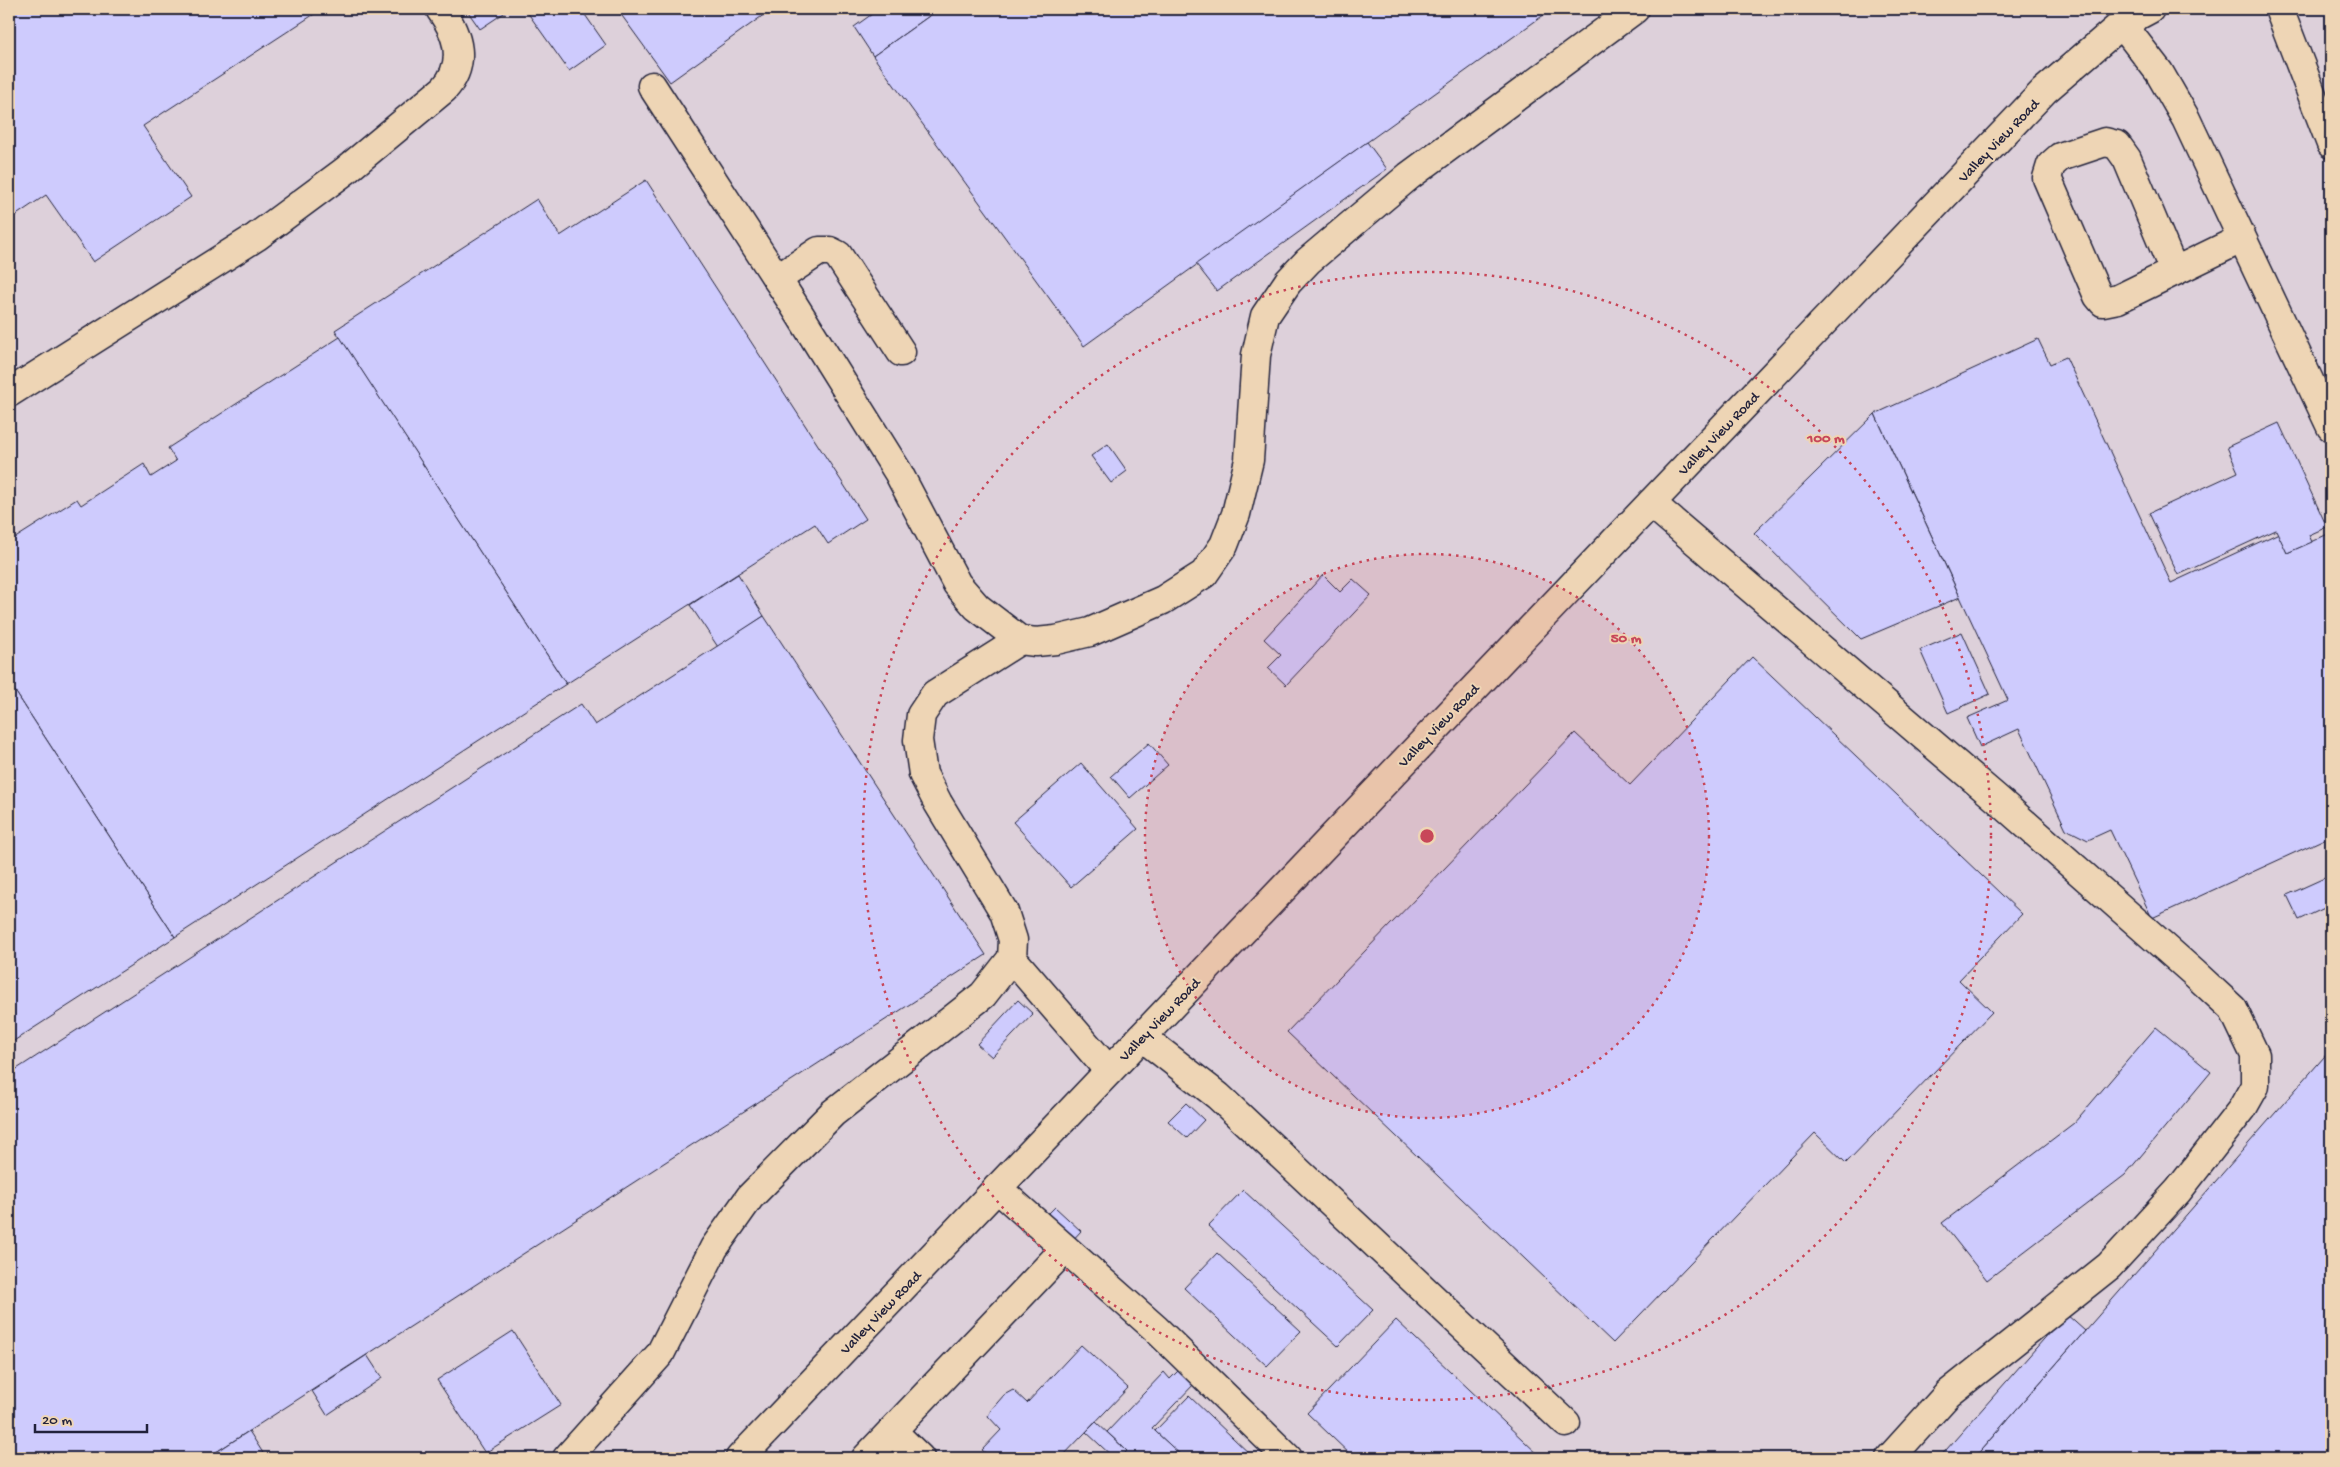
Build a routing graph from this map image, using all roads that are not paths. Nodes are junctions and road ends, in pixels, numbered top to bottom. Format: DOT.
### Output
graph roads {
  1 [pos="440,9"];
  2 [pos="1635,9"];
  3 [pos="2150,9"];
  4 [pos="2279,9"];
  5 [pos="2122,24"];
  6 [pos="652,86"];
  7 [pos="2331,144"];
  8 [pos="2240,239"];
  9 [pos="2174,271"];
  10 [pos="777,279"];
  11 [pos="901,352"];
  12 [pos="9,393"];
  13 [pos="2331,428"];
  14 [pos="1652,503"];
  15 [pos="1020,640"];
  16 [pos="1012,958"];
  17 [pos="1142,1036"];
  18 [pos="1109,1071"];
  19 [pos="997,1188"];
  20 [pos="1065,1249"];
  21 [pos="1566,1423"];
  22 [pos="892,1431"];
  23 [pos="567,1458"];
  24 [pos="740,1458"];
  25 [pos="866,1458"];
  26 [pos="920,1458"];
  27 [pos="1288,1458"];
  28 [pos="1890,1458"];
  1 -- 12 [label="street"];
  2 -- 15 [label="street"];
  3 -- 5 [label="street, Valley View Road"];
  4 -- 7 [label="street"];
  5 -- 8 [label="street"];
  5 -- 14 [label="street, Valley View Road"];
  6 -- 10 [label="street"];
  8 -- 9 [label="street"];
  8 -- 13 [label="street"];
  9 -- 9 [label="street"];
  10 -- 11 [label="street"];
  10 -- 15 [label="street"];
  14 -- 17 [label="street, Valley View Road"];
  14 -- 28 [label="street"];
  15 -- 16 [label="street"];
  16 -- 18 [label="street"];
  16 -- 23 [label="street"];
  17 -- 18 [label="street, Valley View Road"];
  17 -- 21 [label="street"];
  18 -- 19 [label="street, Valley View Road"];
  19 -- 20 [label="street"];
  19 -- 24 [label="street, Valley View Road"];
  20 -- 22 [label="street"];
  20 -- 27 [label="street"];
  22 -- 25 [label="street"];
  22 -- 26 [label="street"];
}
